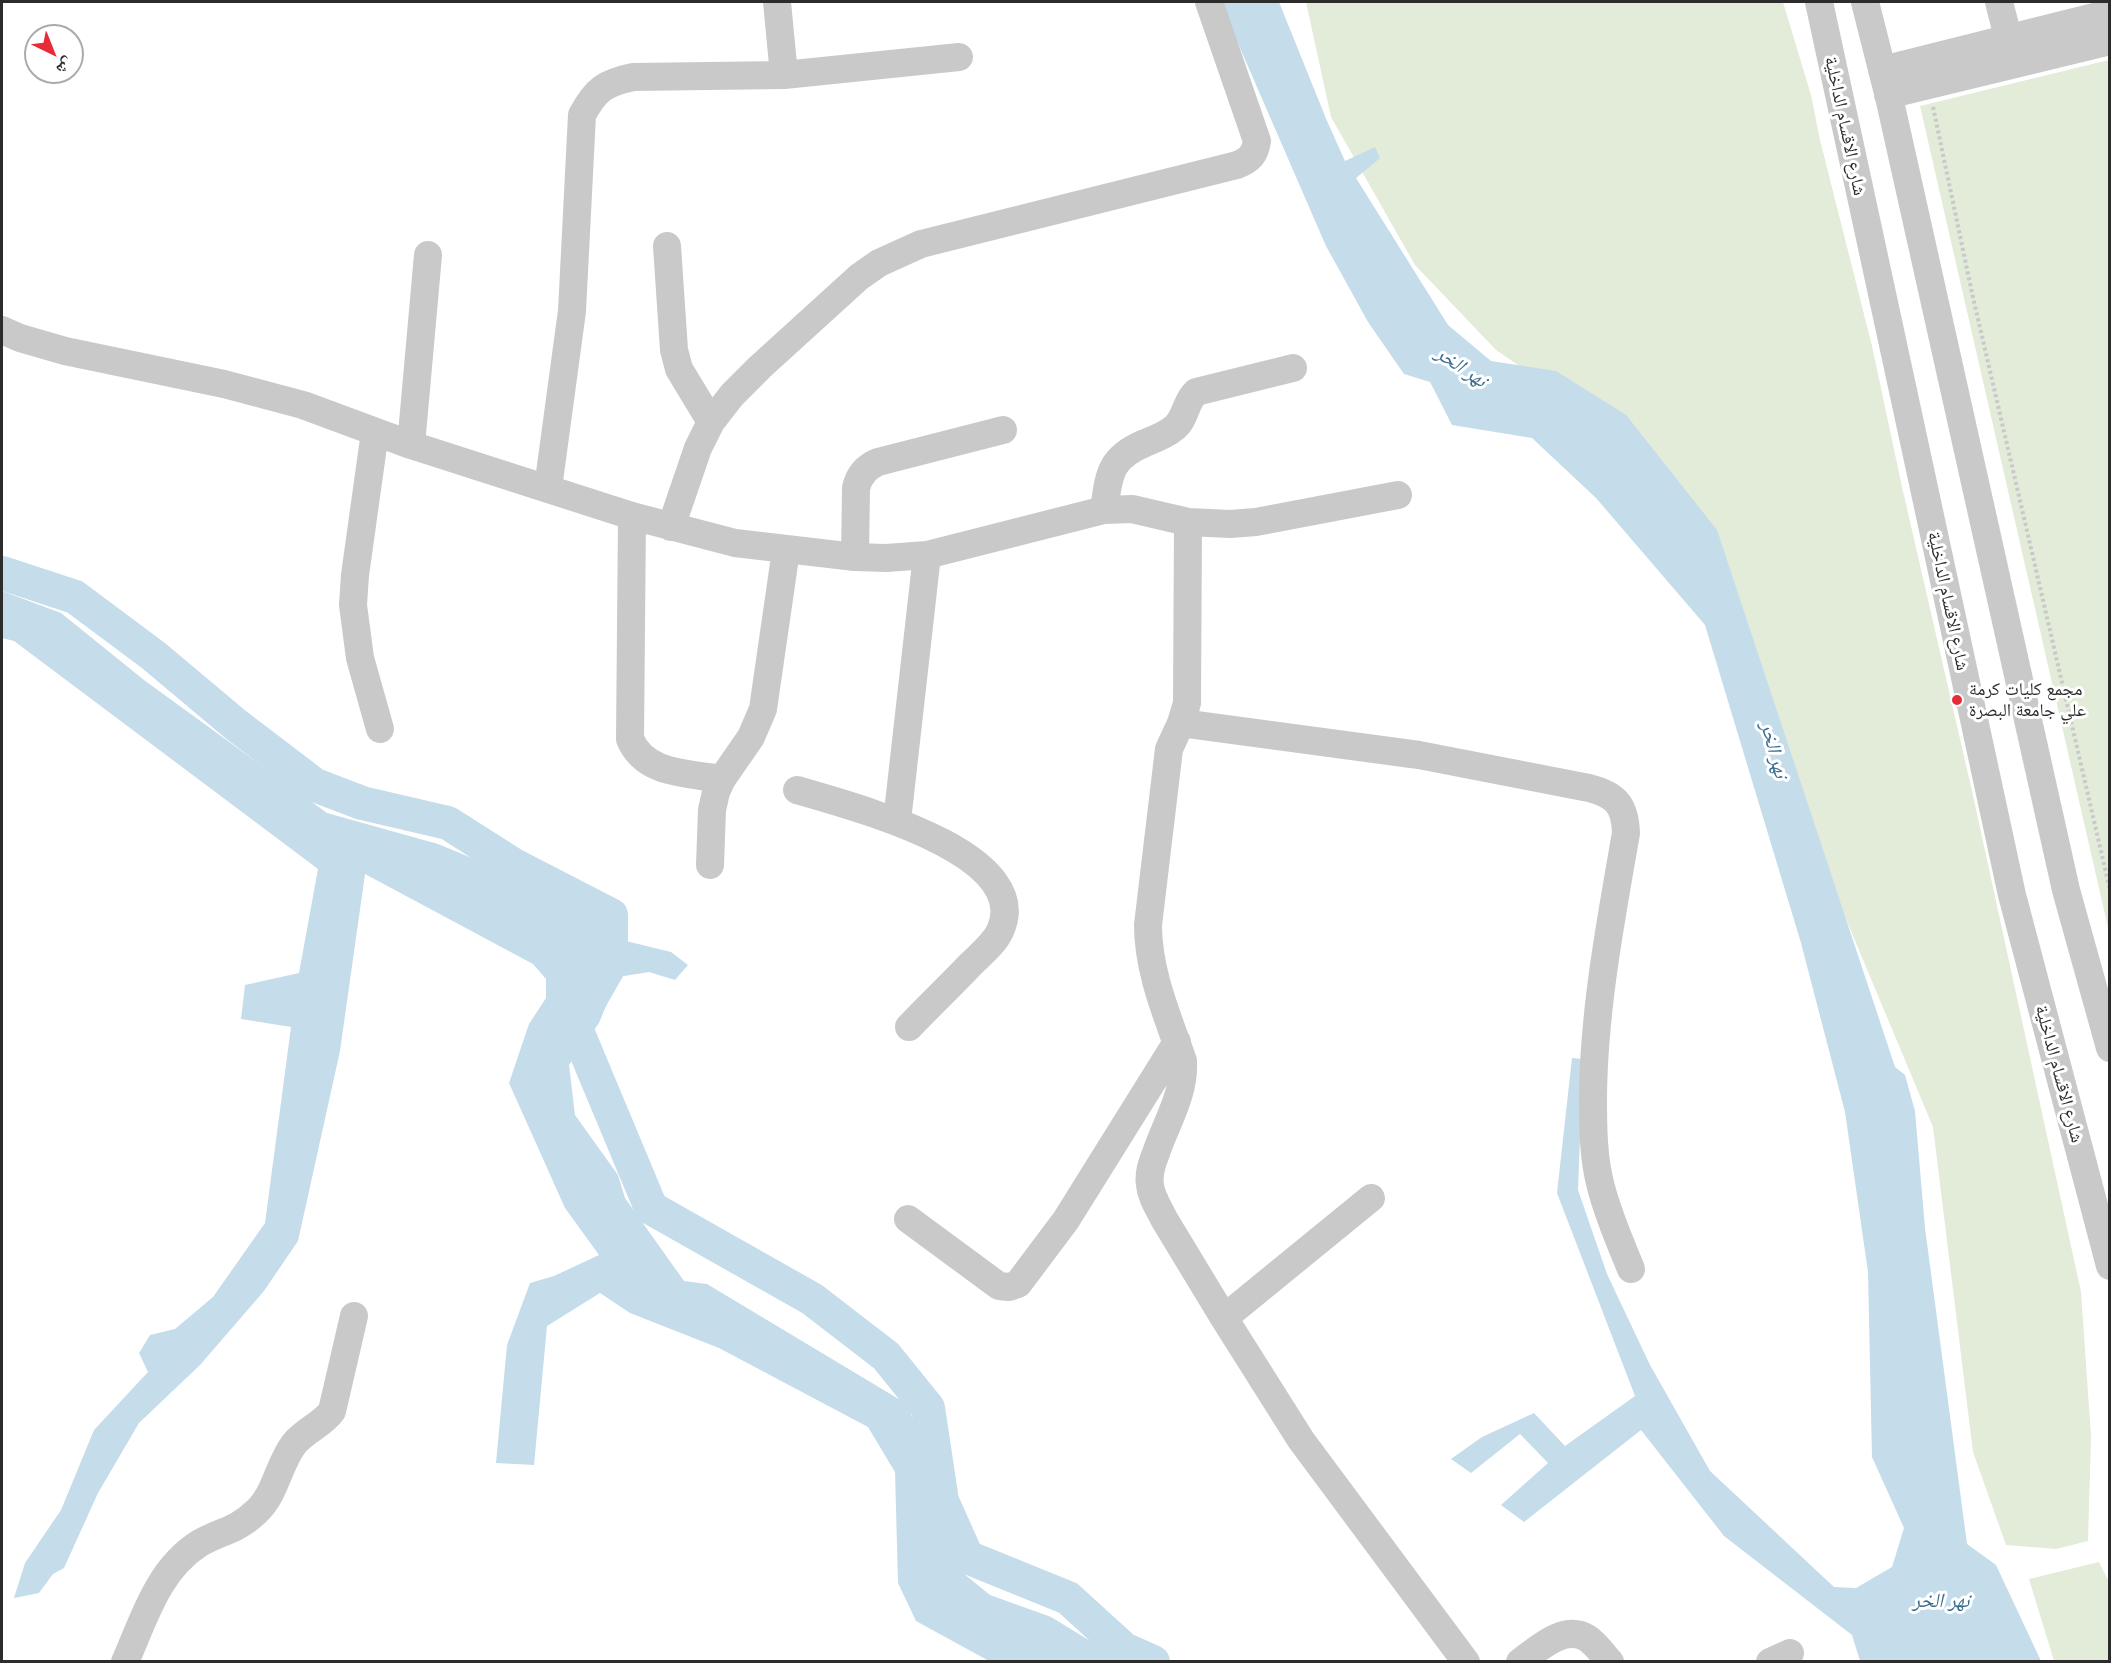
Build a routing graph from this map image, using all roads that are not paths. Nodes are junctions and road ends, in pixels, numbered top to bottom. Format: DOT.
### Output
graph roads {
  1 [pos="777,2"];
  2 [pos="1209,2"];
  3 [pos="1819,2"];
  4 [pos="1865,2"];
  5 [pos="1999,2"];
  6 [pos="2109,13"];
  7 [pos="2109,41"];
  8 [pos="2012,52"];
  9 [pos="959,57"];
  10 [pos="784,75"];
  11 [pos="1885,82"];
  12 [pos="667,246"];
  13 [pos="428,255"];
  14 [pos="2,330"];
  15 [pos="1293,368"];
  16 [pos="711,422"];
  17 [pos="1003,430"];
  18 [pos="375,432"];
  19 [pos="411,445"];
  20 [pos="548,488"];
  21 [pos="1398,495"];
  22 [pos="1104,510"];
  23 [pos="632,516"];
  24 [pos="1188,522"];
  25 [pos="671,527"];
  26 [pos="786,550"];
  27 [pos="927,555"];
  28 [pos="855,557"];
  29 [pos="1181,723"];
  30 [pos="380,729"];
  31 [pos="722,779"];
  32 [pos="797,790"];
  33 [pos="897,821"];
  34 [pos="710,865"];
  35 [pos="909,1027"];
  36 [pos="1177,1042"];
  37 [pos="2109,1048"];
  38 [pos="1371,1198"];
  39 [pos="908,1220"];
  40 [pos="2109,1266"];
  41 [pos="1631,1269"];
  42 [pos="354,1316"];
  43 [pos="1224,1318"];
  44 [pos="125,1662"];
  45 [pos="1466,1662"];
  46 [pos="1520,1662"];
  47 [pos="1610,1662"];
  1 -- 10 [label="street"];
  2 -- 16 [label="street"];
  3 -- 40 [label="street, شارع الاقسام الداخلية"];
  4 -- 11 [label="street"];
  5 -- 8 [label="street"];
  6 -- 8 [label="street"];
  7 -- 8 [label="street"];
  8 -- 11 [label="street"];
  8 -- 11 [label="street"];
  9 -- 10 [label="street"];
  10 -- 20 [label="street"];
  11 -- 37 [label="street"];
  12 -- 16 [label="street"];
  13 -- 19 [label="street"];
  14 -- 18 [label="street"];
  15 -- 22 [label="street"];
  16 -- 25 [label="street"];
  17 -- 28 [label="street"];
  18 -- 19 [label="street"];
  18 -- 30 [label="street"];
  19 -- 20 [label="street"];
  20 -- 23 [label="street"];
  21 -- 24 [label="street"];
  22 -- 24 [label="street"];
  22 -- 27 [label="street"];
  23 -- 25 [label="street"];
  23 -- 31 [label="street"];
  24 -- 29 [label="street"];
  25 -- 26 [label="street"];
  26 -- 28 [label="street"];
  26 -- 31 [label="street"];
  27 -- 28 [label="street"];
  27 -- 33 [label="street"];
  29 -- 36 [label="street"];
  29 -- 41 [label="street"];
  31 -- 34 [label="street"];
  32 -- 33 [label="street"];
  33 -- 35 [label="street"];
  36 -- 39 [label="street"];
  36 -- 43 [label="street"];
  38 -- 43 [label="street"];
  42 -- 44 [label="street"];
  43 -- 45 [label="street"];
  46 -- 47 [label="street"];
}
